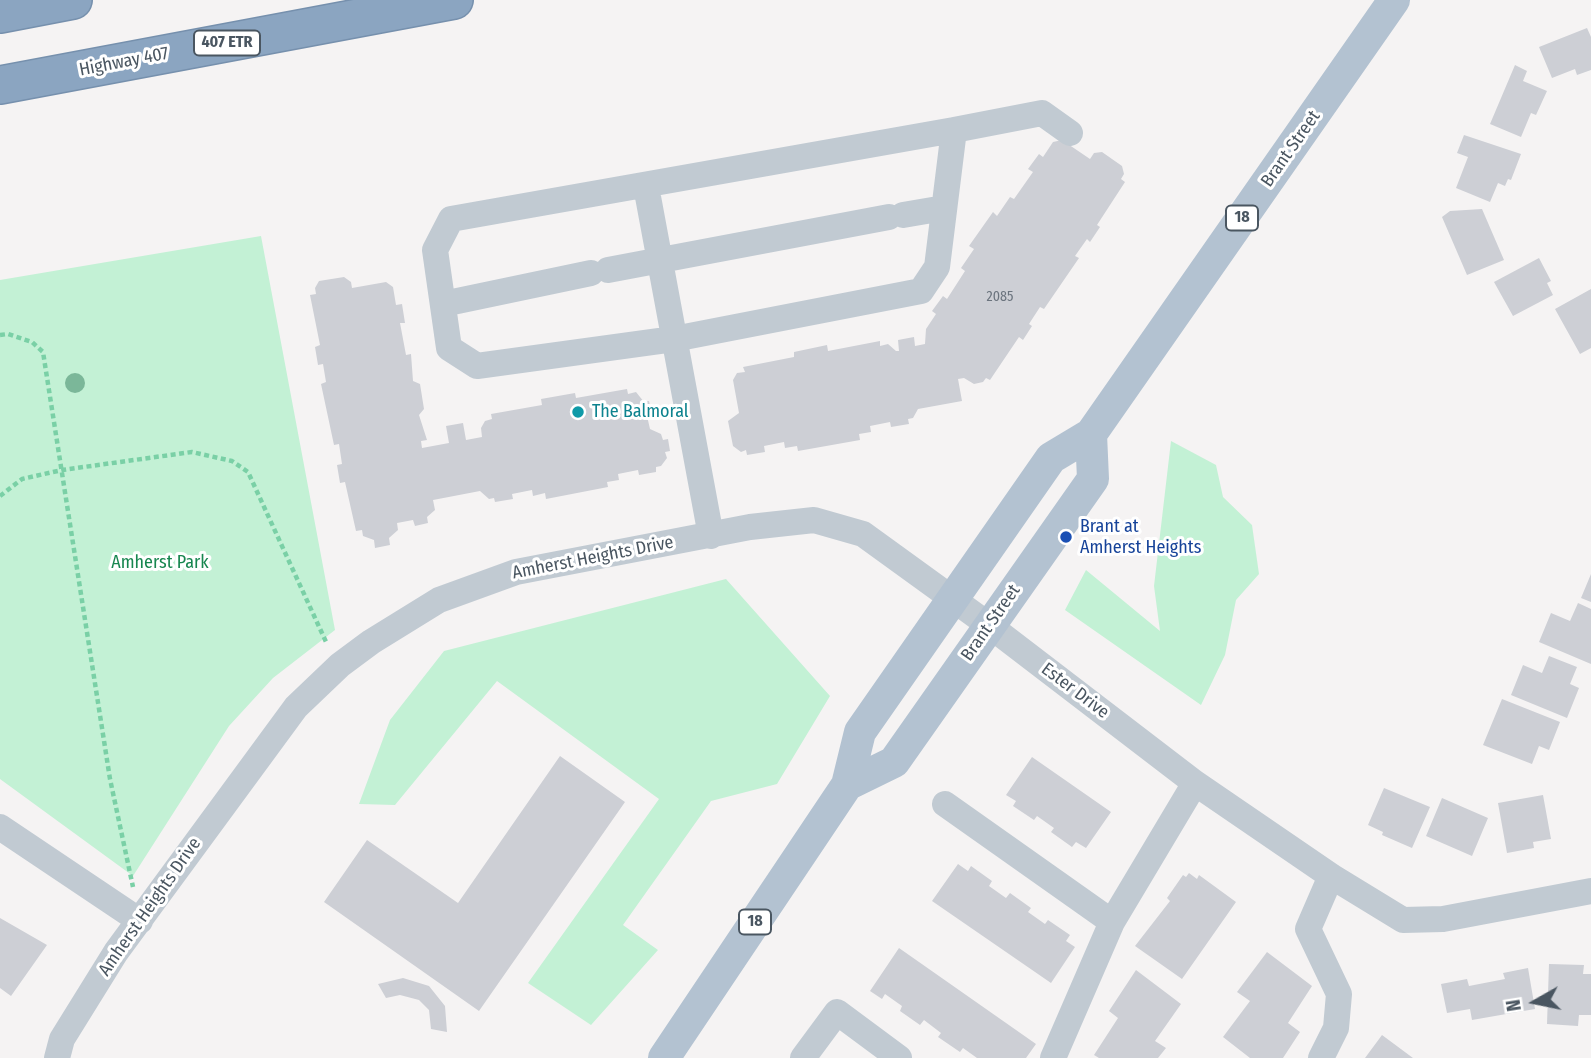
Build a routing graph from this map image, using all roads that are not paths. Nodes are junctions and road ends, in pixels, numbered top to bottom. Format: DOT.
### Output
graph roads {
  1 [pos="74,0"];
  2 [pos="454,0"];
  3 [pos="1395,1"];
  4 [pos="0,14"];
  5 [pos="0,85"];
  6 [pos="954,130"];
  7 [pos="1070,133"];
  8 [pos="646,186"];
  9 [pos="944,208"];
  10 [pos="660,259"];
  11 [pos="443,304"];
  12 [pos="674,339"];
  13 [pos="1091,433"];
  14 [pos="711,536"];
  15 [pos="954,600"];
  16 [pos="990,626"];
  17 [pos="1195,783"];
  18 [pos="847,785"];
  19 [pos="945,804"];
  20 [pos="0,827"];
  21 [pos="1331,876"];
  22 [pos="1591,891"];
  23 [pos="140,921"];
  24 [pos="1112,922"];
  25 [pos="893,1056"];
  26 [pos="57,1058"];
  27 [pos="664,1058"];
  28 [pos="803,1058"];
  29 [pos="1053,1058"];
  30 [pos="1321,1058"];
  1 -- 4 [label="highway"];
  2 -- 5 [label="highway, Highway 407 / 407 ETR"];
  3 -- 13 [label="main road, Brant Street / 18"];
  6 -- 7 [label="street"];
  6 -- 8 [label="street"];
  6 -- 9 [label="street"];
  8 -- 10 [label="street"];
  8 -- 11 [label="street"];
  9 -- 10 [label="street"];
  9 -- 12 [label="street"];
  10 -- 11 [label="street"];
  10 -- 12 [label="street"];
  11 -- 12 [label="street"];
  12 -- 14 [label="street"];
  13 -- 15 [label="main road, Brant Street / 18"];
  13 -- 16 [label="main road, Brant Street / 18"];
  14 -- 15 [label="street, Amherst Heights Drive"];
  14 -- 23 [label="street, Amherst Heights Drive"];
  15 -- 16 [label="street, Ester Drive"];
  15 -- 18 [label="main road, Brant Street / 18"];
  16 -- 17 [label="street, Ester Drive"];
  16 -- 18 [label="main road, Brant Street / 18"];
  17 -- 21 [label="street, Ester Drive"];
  17 -- 24 [label="street"];
  18 -- 27 [label="main road, Brant Street / 18"];
  19 -- 24 [label="street"];
  20 -- 23 [label="street"];
  21 -- 22 [label="street, Ester Drive"];
  21 -- 30 [label="street"];
  23 -- 26 [label="street, Amherst Heights Drive"];
  24 -- 29 [label="street"];
  25 -- 28 [label="street"];
}
